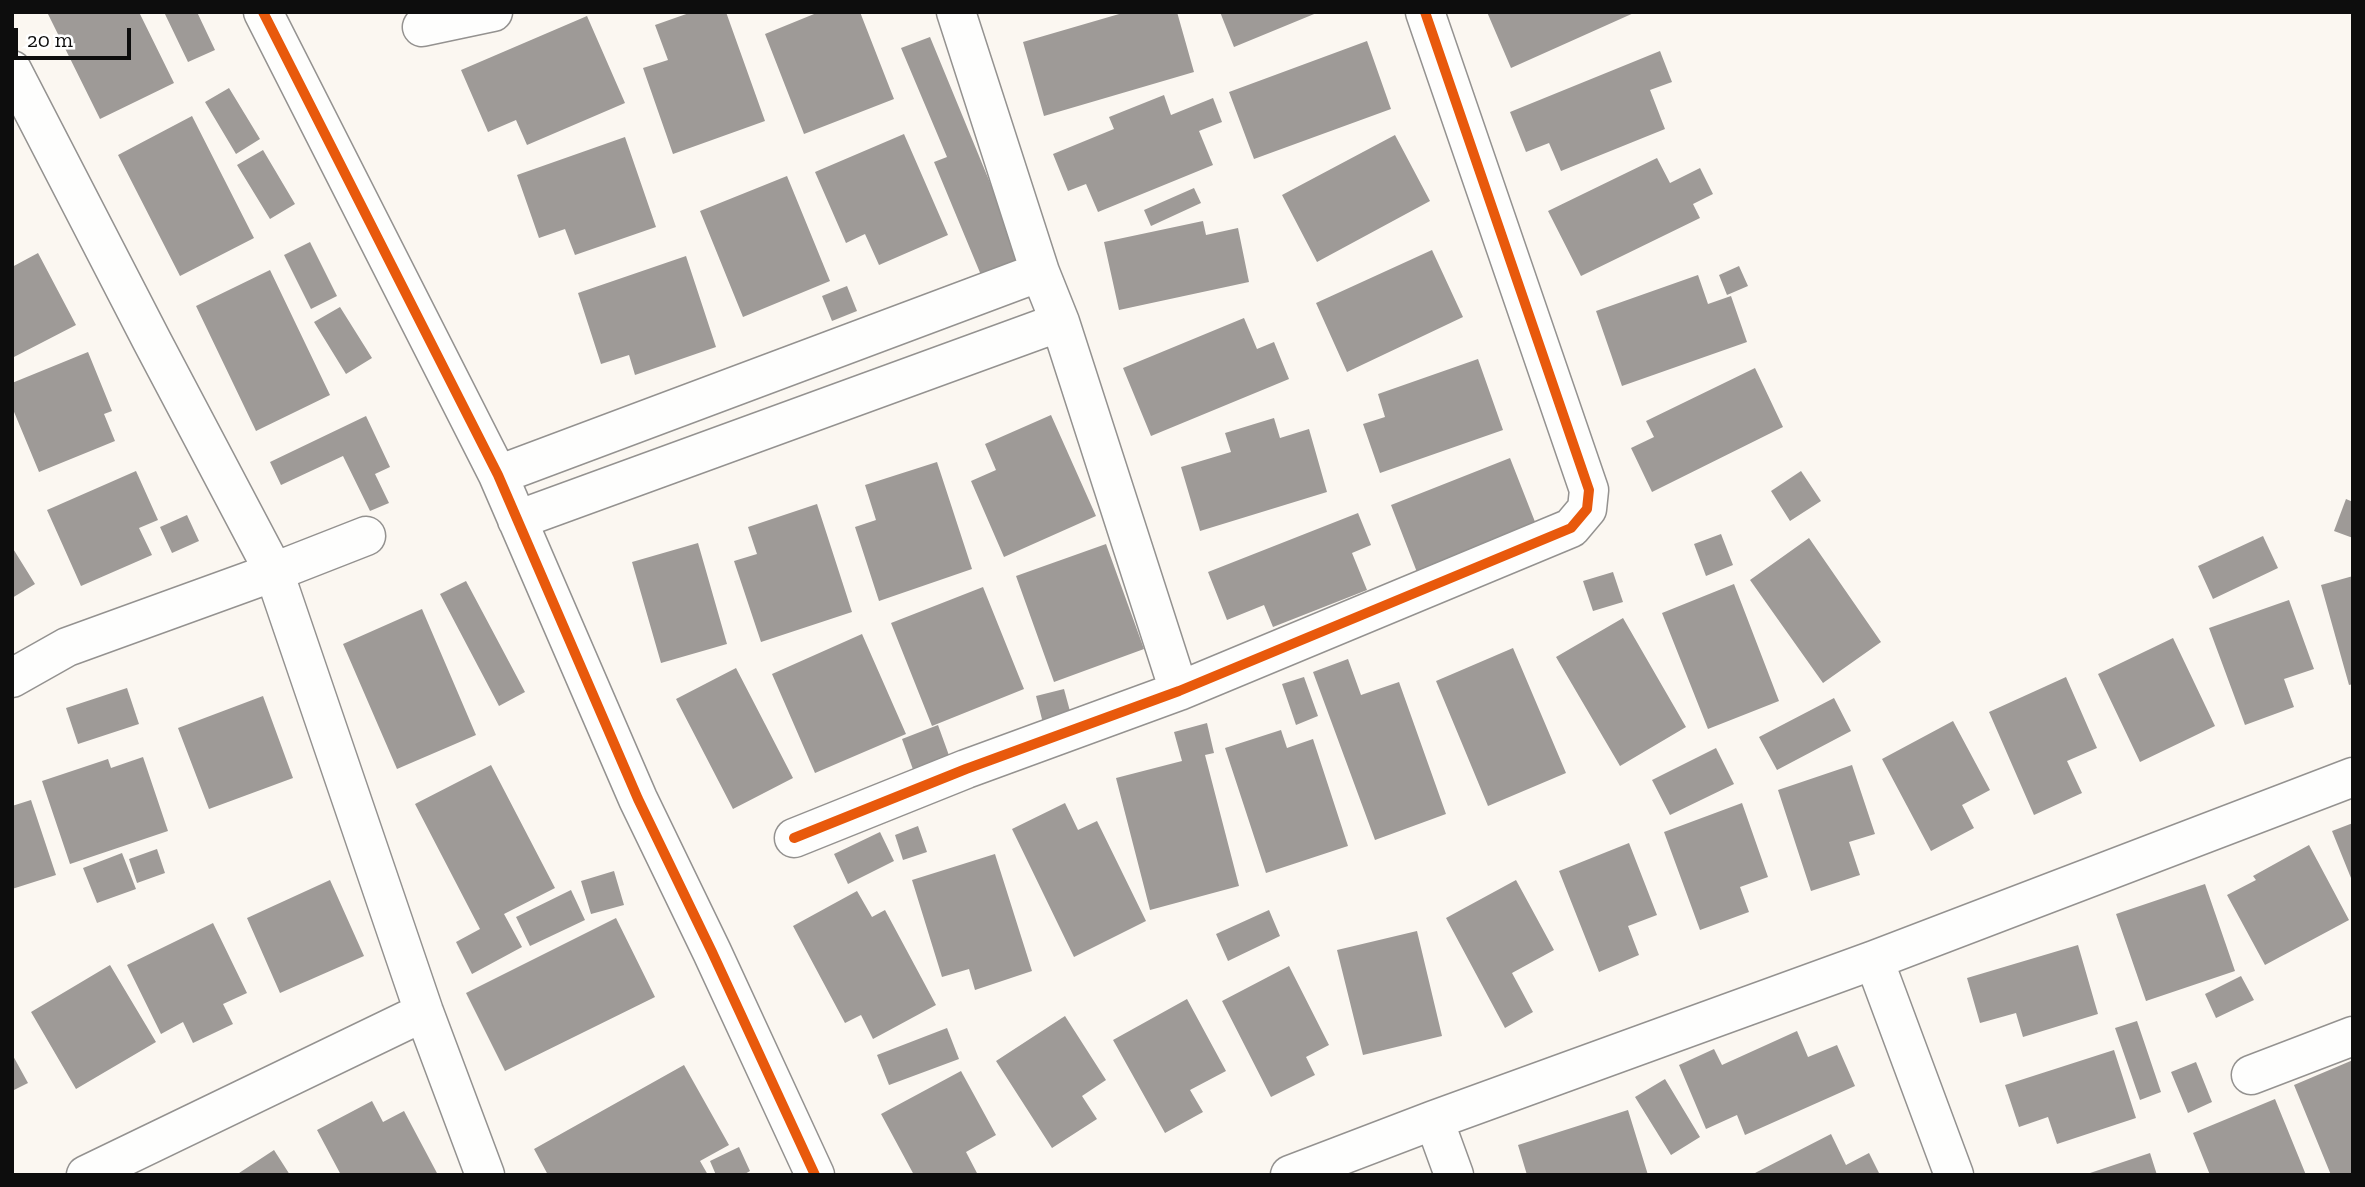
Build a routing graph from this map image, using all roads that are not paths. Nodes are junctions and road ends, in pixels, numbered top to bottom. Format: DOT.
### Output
graph roads {
  1 [pos="263,12"];
  2 [pos="493,12"];
  3 [pos="956,12"];
  4 [pos="1425,12"];
  5 [pos="422,27"];
  6 [pos="12,70"];
  7 [pos="1040,272"];
  8 [pos="1060,322"];
  9 [pos="498,475"];
  10 [pos="517,520"];
  11 [pos="366,536"];
  12 [pos="274,572"];
  13 [pos="12,678"];
  14 [pos="1179,691"];
  15 [pos="2353,777"];
  16 [pos="794,838"];
  17 [pos="1874,960"];
  18 [pos="424,1012"];
  19 [pos="2353,1036"];
  20 [pos="2251,1075"];
  21 [pos="1434,1120"];
  22 [pos="86,1175"];
  23 [pos="485,1175"];
  24 [pos="815,1175"];
  25 [pos="1290,1175"];
  26 [pos="1454,1175"];
  27 [pos="1954,1175"];
  1 -- 9 [label="street"];
  2 -- 5 [label="street"];
  3 -- 7 [label="street"];
  4 -- 14 [label="street"];
  6 -- 12 [label="street"];
  7 -- 8 [label="street"];
  7 -- 9 [label="street"];
  8 -- 10 [label="street"];
  8 -- 14 [label="street"];
  9 -- 10 [label="street"];
  10 -- 24 [label="street"];
  11 -- 12 [label="street"];
  12 -- 13 [label="street"];
  12 -- 18 [label="street"];
  14 -- 16 [label="street"];
  15 -- 17 [label="street"];
  17 -- 21 [label="street"];
  17 -- 27 [label="street"];
  18 -- 22 [label="street"];
  18 -- 23 [label="street"];
  19 -- 20 [label="street"];
  21 -- 25 [label="street"];
  21 -- 26 [label="street"];
}
